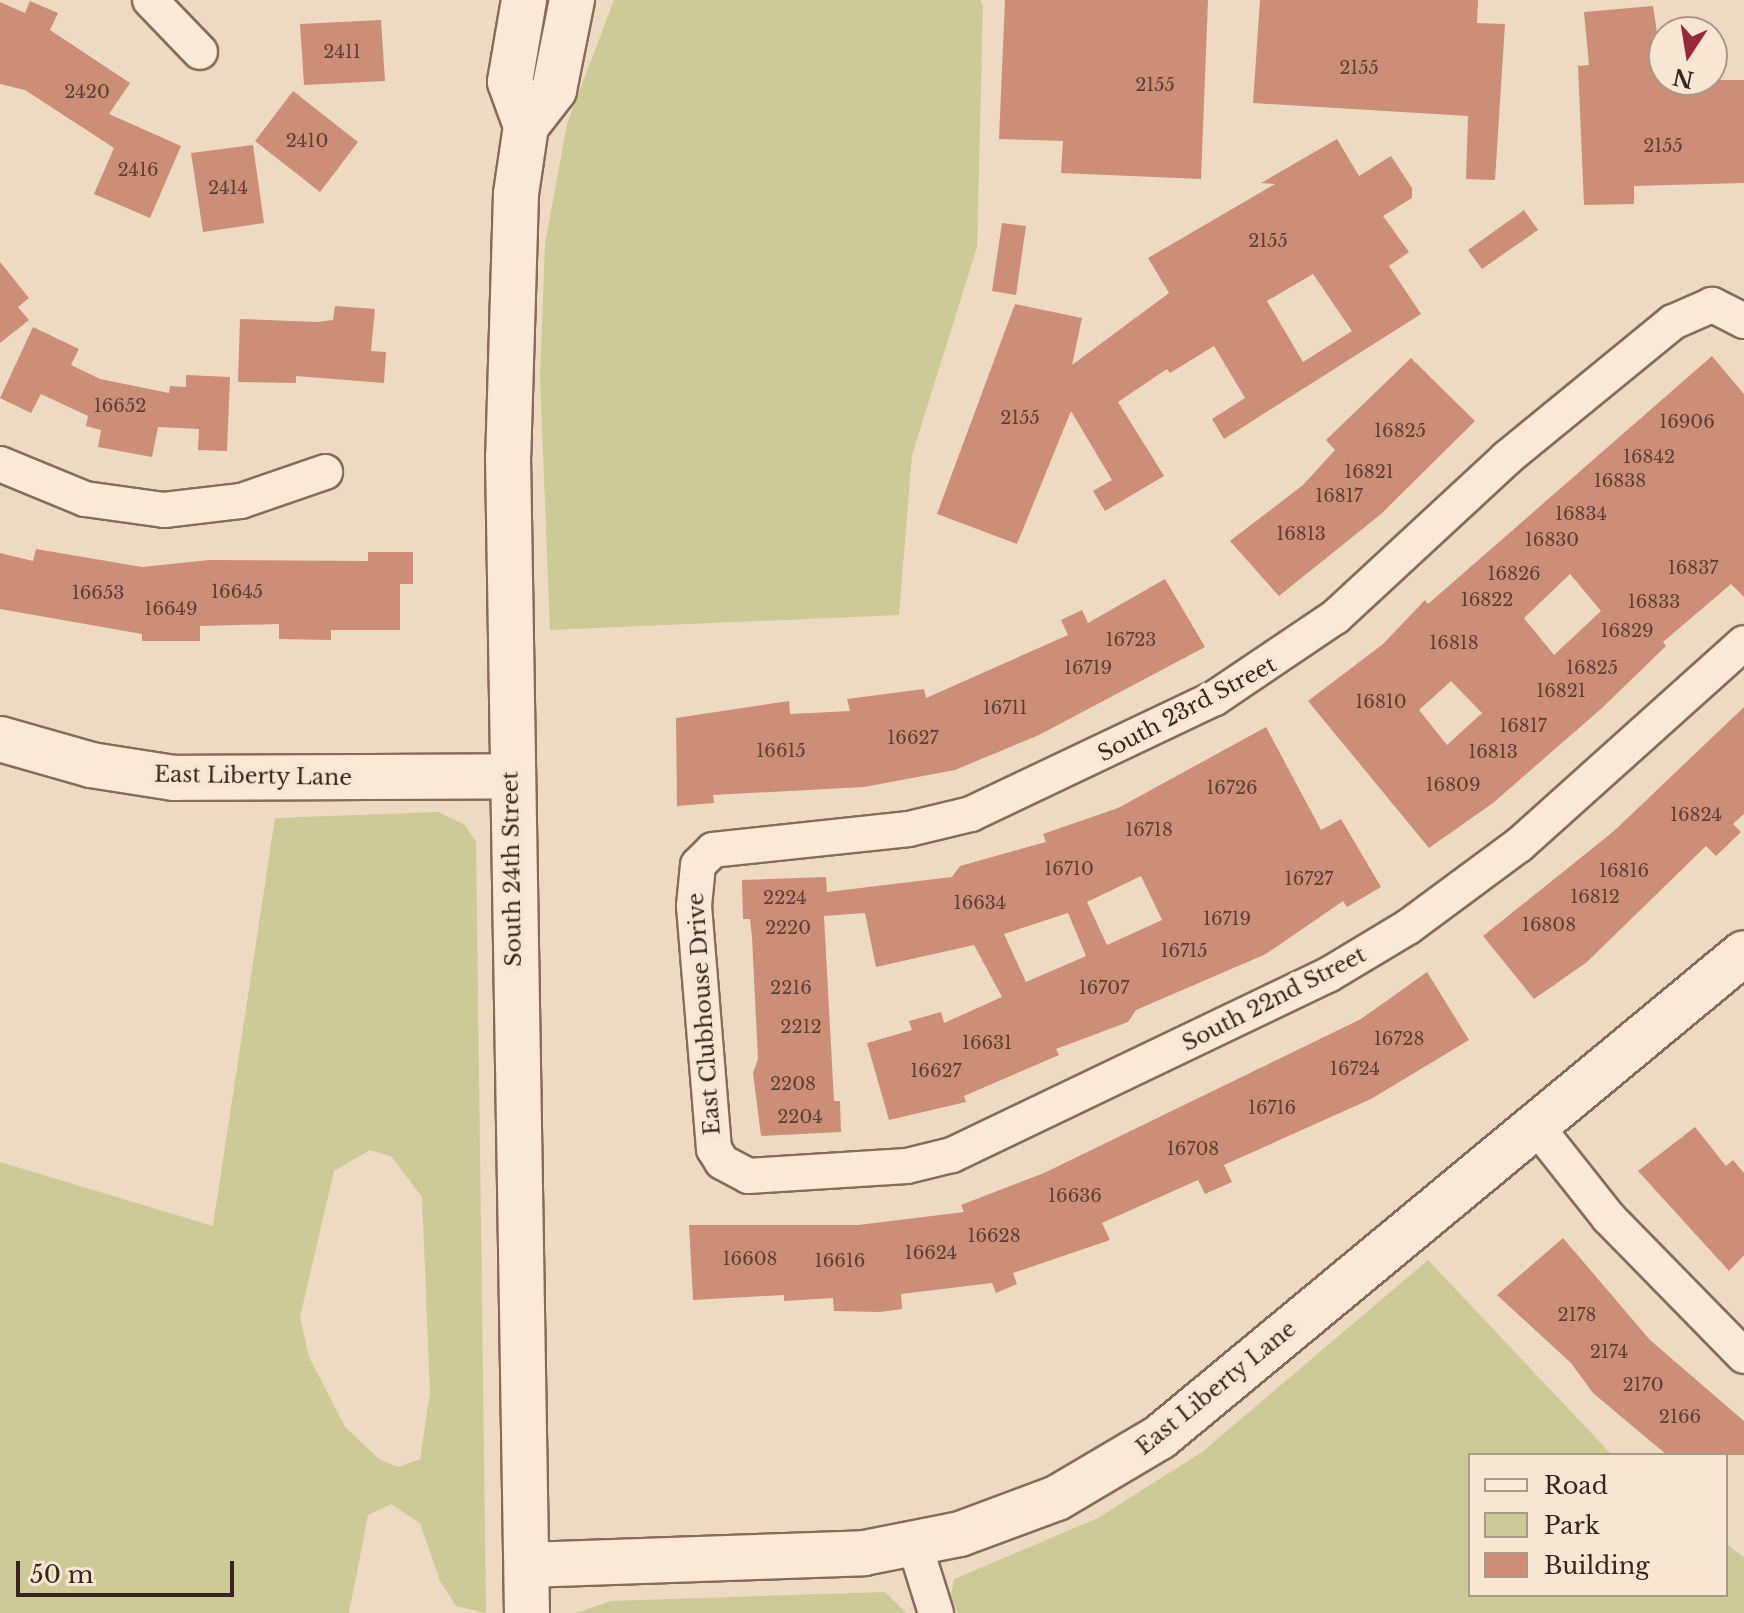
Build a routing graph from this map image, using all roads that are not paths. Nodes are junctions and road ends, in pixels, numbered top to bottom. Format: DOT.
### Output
graph roads {
  1 [pos="150,0"];
  2 [pos="524,0"];
  3 [pos="572,0"];
  4 [pos="200,52"];
  5 [pos="526,126"];
  6 [pos="1744,321"];
  7 [pos="0,464"];
  8 [pos="325,472"];
  9 [pos="1744,643"];
  10 [pos="0,739"];
  11 [pos="510,776"];
  12 [pos="698,865"];
  13 [pos="1744,953"];
  14 [pos="1536,1126"];
  15 [pos="722,1162"];
  16 [pos="1744,1356"];
  17 [pos="915,1546"];
  18 [pos="527,1565"];
  19 [pos="527,1613"];
  20 [pos="936,1613"];
  1 -- 4 [label="street"];
  2 -- 5 [label="street, South 24th Street"];
  3 -- 5 [label="street"];
  5 -- 11 [label="street, South 24th Street"];
  6 -- 12 [label="street, South 23rd Street"];
  7 -- 8 [label="street"];
  9 -- 15 [label="street, South 22nd Street"];
  10 -- 11 [label="street, East Liberty Lane"];
  11 -- 18 [label="street, South 24th Street"];
  12 -- 15 [label="street, East Clubhouse Drive"];
  13 -- 14 [label="street, East Liberty Lane"];
  14 -- 16 [label="street"];
  14 -- 17 [label="street, East Liberty Lane"];
  17 -- 18 [label="street, East Liberty Lane"];
  17 -- 20 [label="street"];
  18 -- 19 [label="street, South 24th Street"];
}
